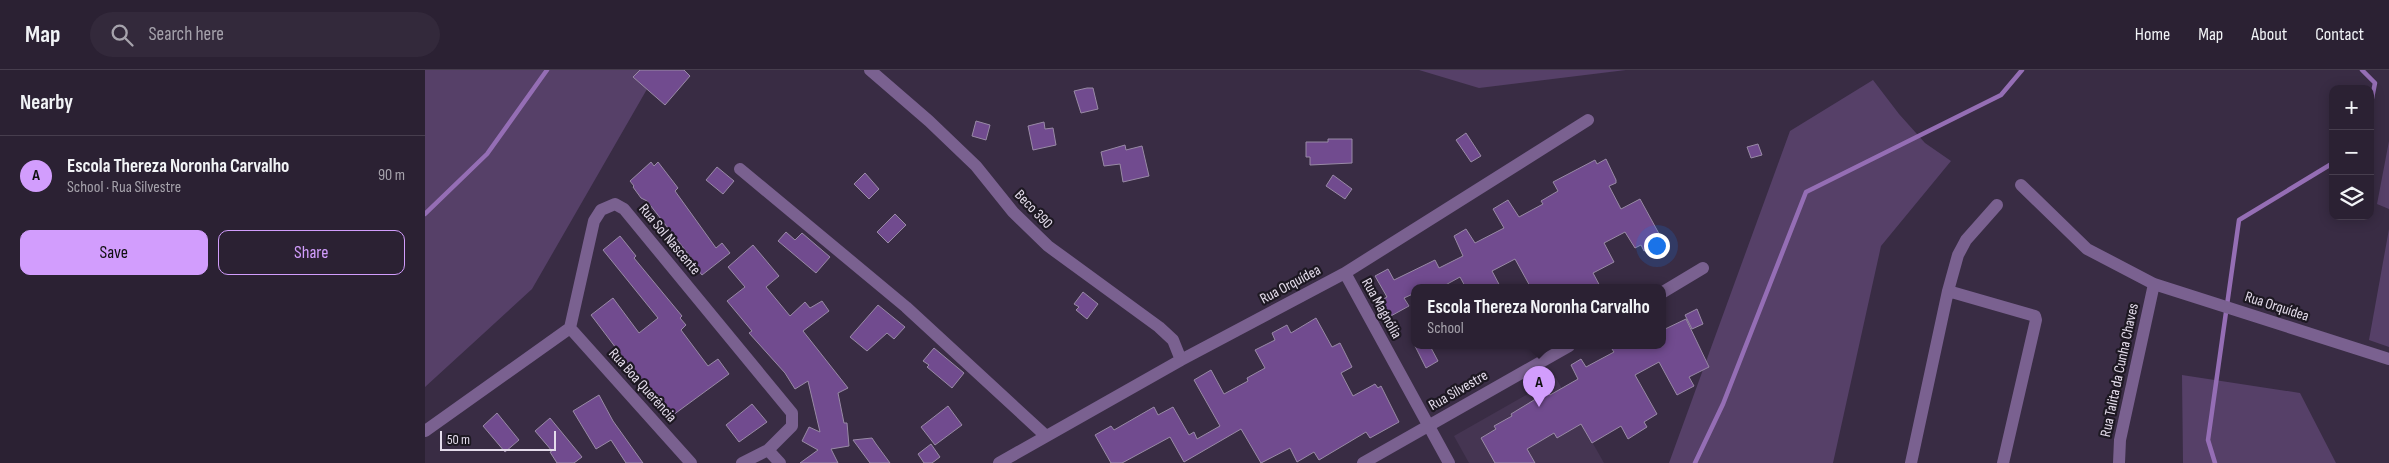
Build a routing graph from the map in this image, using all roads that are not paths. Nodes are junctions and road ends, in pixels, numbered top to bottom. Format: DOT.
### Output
graph roads {
  1 [pos="869,70"];
  2 [pos="1588,120"];
  3 [pos="740,169"];
  4 [pos="2021,185"];
  5 [pos="1997,205"];
  6 [pos="1703,268"];
  7 [pos="1345,273"];
  8 [pos="2155,284"];
  9 [pos="1666,290"];
  10 [pos="1948,291"];
  11 [pos="570,328"];
  12 [pos="1564,349"];
  13 [pos="2389,359"];
  14 [pos="1181,360"];
  15 [pos="1429,426"];
  16 [pos="425,431"];
  17 [pos="1046,436"];
  18 [pos="768,450"];
  19 [pos="691,463"];
  20 [pos="742,463"];
  21 [pos="780,463"];
  22 [pos="999,463"];
  23 [pos="1363,463"];
  24 [pos="1449,463"];
  25 [pos="1911,463"];
  26 [pos="2003,463"];
  27 [pos="2119,463"];
  1 -- 14 [label="street, Beco 390"];
  2 -- 7 [label="street, Rua Orquídea"];
  3 -- 17 [label="street"];
  4 -- 8 [label="street, Rua Orquídea"];
  5 -- 10 [label="street"];
  6 -- 9 [label="street"];
  7 -- 14 [label="street, Rua Orquídea"];
  7 -- 15 [label="street, Rua Magnólia"];
  8 -- 13 [label="street, Rua Orquídea"];
  8 -- 27 [label="street, Rua Talita da Cunha Chaves"];
  10 -- 25 [label="street"];
  10 -- 26 [label="street"];
  11 -- 16 [label="street"];
  11 -- 18 [label="street, Rua Sol Nascente"];
  11 -- 19 [label="street, Rua Boa Querência"];
  12 -- 15 [label="street, Rua Silvestre"];
  14 -- 17 [label="street, Rua Orquídea"];
  15 -- 23 [label="street, Rua Silvestre"];
  15 -- 24 [label="street, Rua Magnólia"];
  17 -- 22 [label="street, Rua Orquídea"];
  18 -- 20 [label="street"];
  18 -- 21 [label="street"];
}
